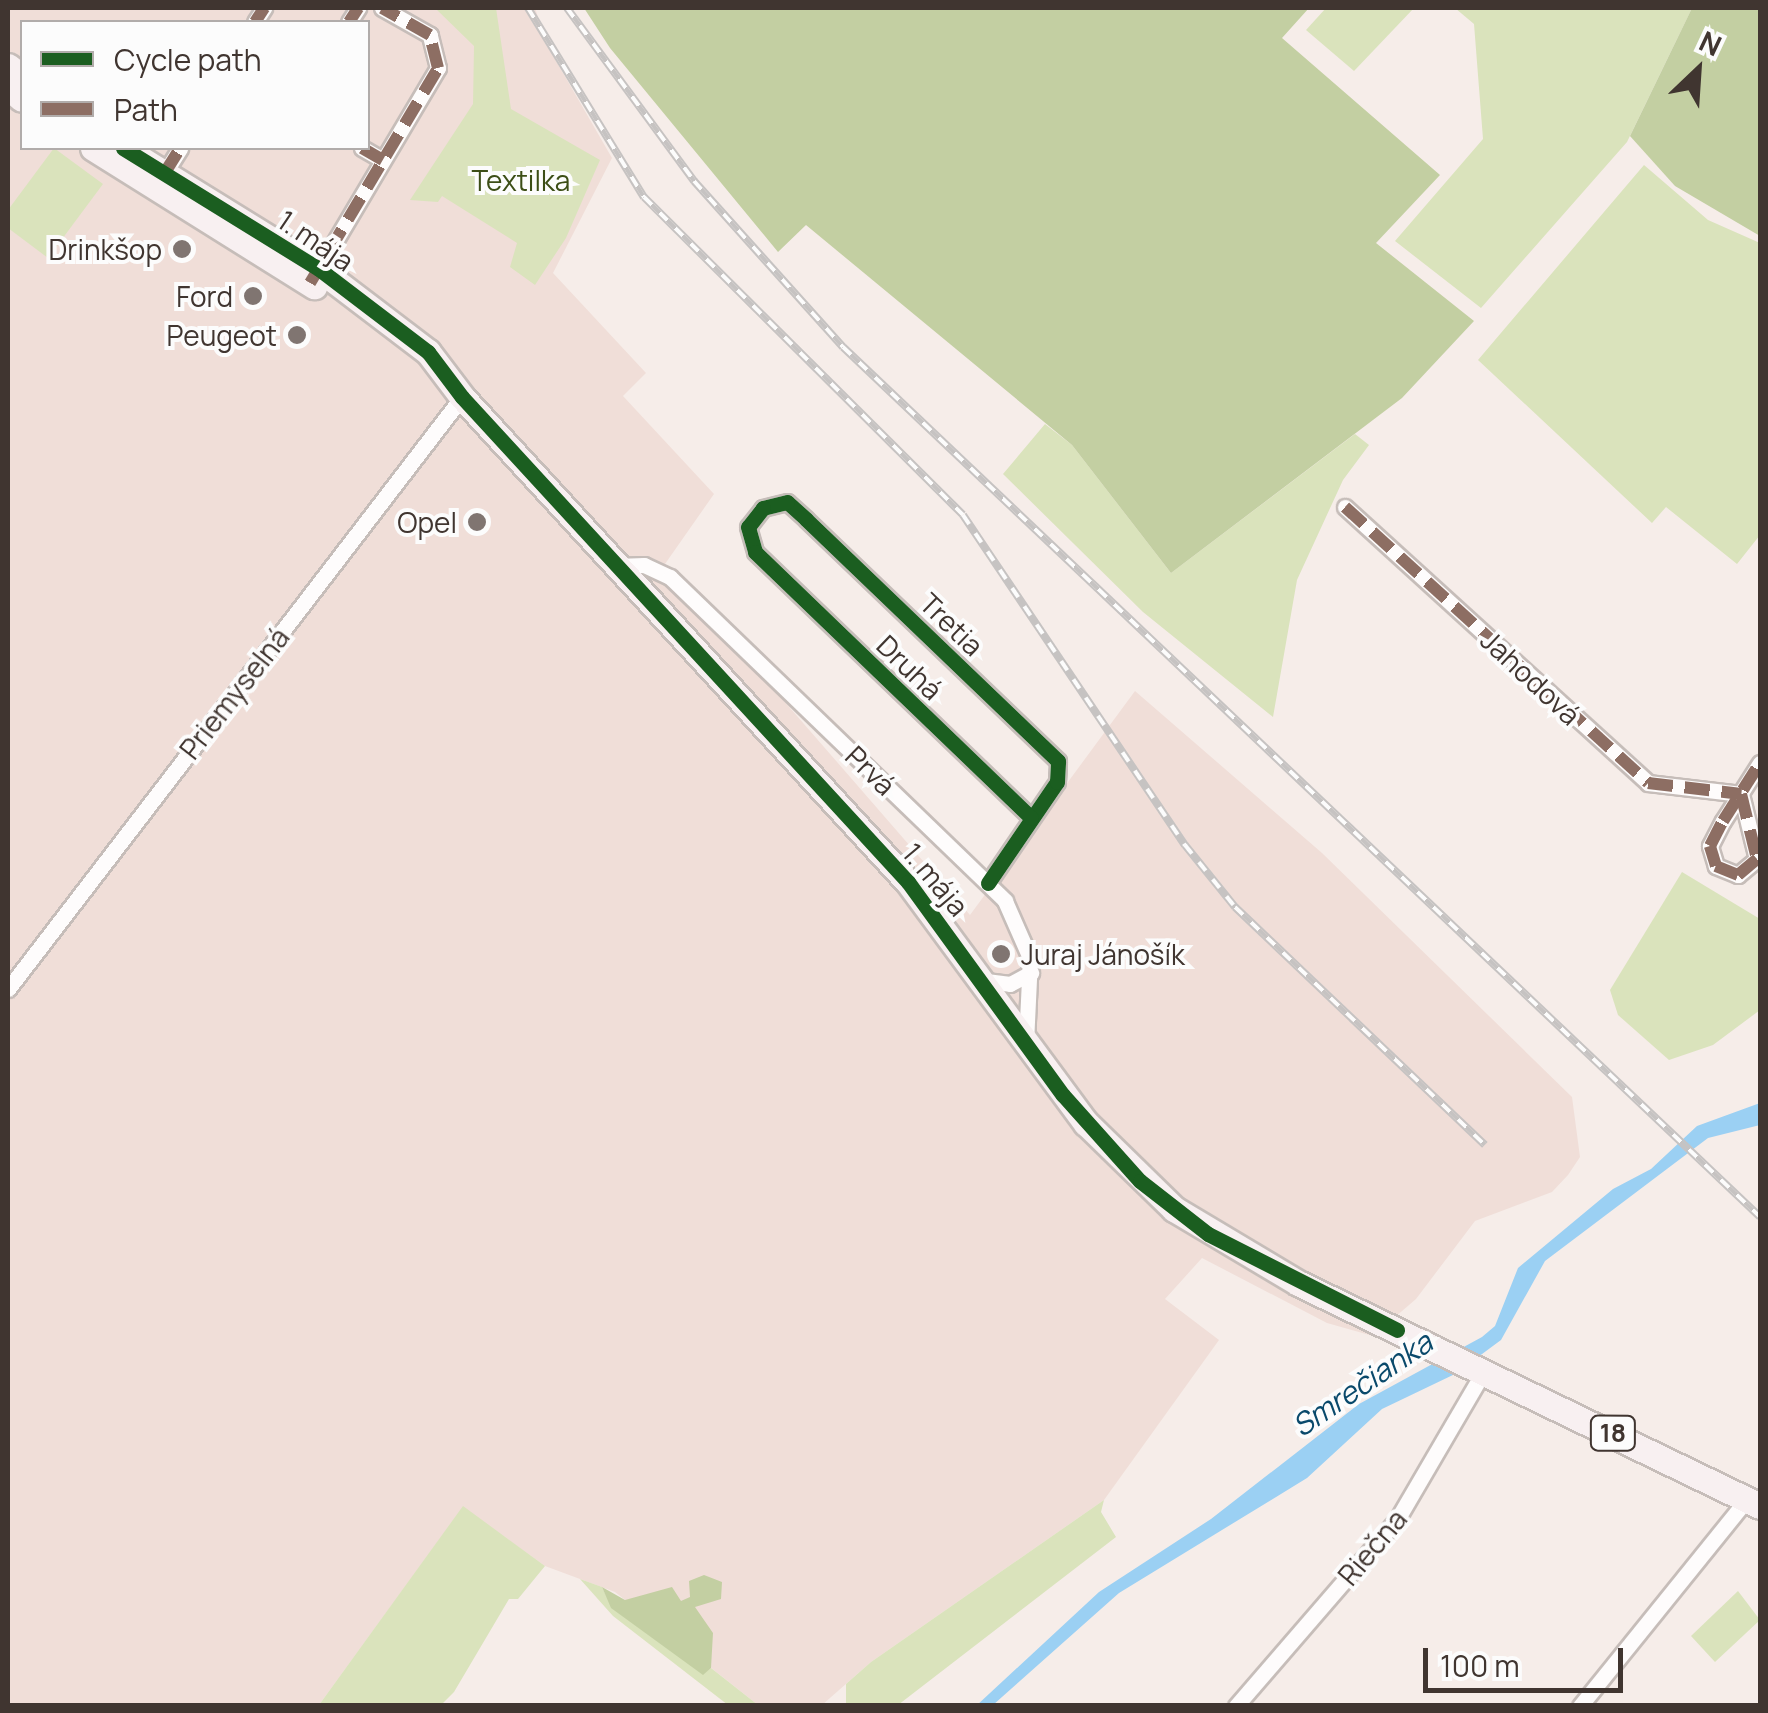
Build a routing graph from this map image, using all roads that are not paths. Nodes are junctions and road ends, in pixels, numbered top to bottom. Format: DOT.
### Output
graph roads {
  1 [pos="382,8"];
  2 [pos="95,150"];
  3 [pos="127,150"];
  4 [pos="179,150"];
  5 [pos="366,150"];
  6 [pos="383,160"];
  7 [pos="164,174"];
  8 [pos="315,276"];
  9 [pos="462,397"];
  10 [pos="1345,507"];
  11 [pos="756,552"];
  12 [pos="618,566"];
  13 [pos="1760,762"];
  14 [pos="1741,794"];
  15 [pos="1031,818"];
  16 [pos="988,883"];
  17 [pos="1032,973"];
  18 [pos="986,981"];
  19 [pos="8,990"];
  20 [pos="1026,1042"];
  21 [pos="1480,1370"];
  22 [pos="1754,1502"];
  23 [pos="1236,1706"];
  24 [pos="1580,1706"];
  1 -- 6 [label="street"];
  2 -- 8 [label="main road, 1. mája / 18"];
  3 -- 7 [label="main road, 1. mája / 18"];
  4 -- 7 [label="street"];
  5 -- 6 [label="street"];
  6 -- 8 [label="street"];
  7 -- 8 [label="main road, 1. mája / 18"];
  8 -- 9 [label="main road, 1. mája / 18"];
  9 -- 12 [label="main road, 1. mája / 18"];
  9 -- 19 [label="street, Priemyselná"];
  10 -- 14 [label="street, Jahodová"];
  11 -- 15 [label="street, Druhá"];
  11 -- 15 [label="street, Tretia"];
  12 -- 16 [label="street, Prvá"];
  12 -- 18 [label="main road, 1. mája / 18"];
  13 -- 14 [label="street"];
  14 -- 14 [label="street"];
  15 -- 16 [label="street"];
  16 -- 17 [label="street, Prvá"];
  17 -- 18 [label="street"];
  17 -- 20 [label="street, Prvá"];
  18 -- 20 [label="main road, 1. mája / 18"];
  20 -- 21 [label="main road, 1. mája / 18"];
  21 -- 22 [label="main road, 18"];
  21 -- 23 [label="street, Riečna"];
  22 -- 24 [label="street"];
}
